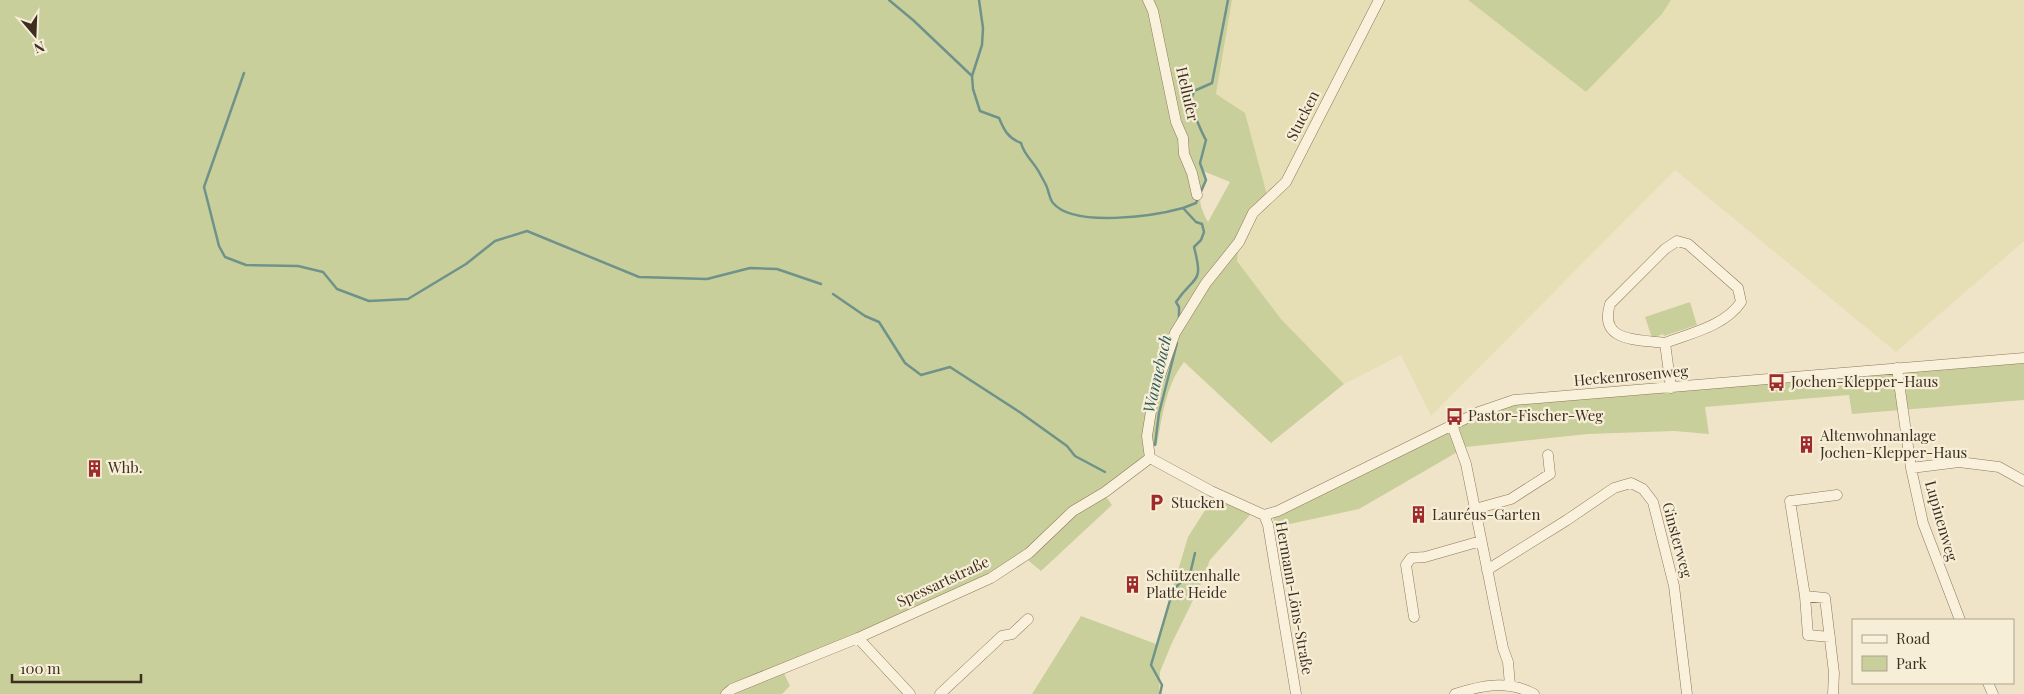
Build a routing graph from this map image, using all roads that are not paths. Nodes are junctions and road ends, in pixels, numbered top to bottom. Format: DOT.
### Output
graph roads {
  1 [pos="1148,0"];
  2 [pos="1378,0"];
  3 [pos="1196,195"];
  4 [pos="1665,343"];
  5 [pos="2024,358"];
  6 [pos="1897,368"];
  7 [pos="1671,388"];
  8 [pos="1452,425"];
  9 [pos="1548,455"];
  10 [pos="1150,458"];
  11 [pos="1911,468"];
  12 [pos="2024,481"];
  13 [pos="1838,495"];
  14 [pos="1475,509"];
  15 [pos="1264,515"];
  16 [pos="1481,542"];
  17 [pos="1487,570"];
  18 [pos="1805,596"];
  19 [pos="1414,617"];
  20 [pos="1028,619"];
  21 [pos="1960,619"];
  22 [pos="1830,637"];
  23 [pos="858,638"];
  24 [pos="1510,685"];
  25 [pos="726,694"];
  26 [pos="910,694"];
  27 [pos="940,694"];
  28 [pos="1296,694"];
  29 [pos="1455,694"];
  30 [pos="1534,694"];
  31 [pos="1687,694"];
  32 [pos="1833,694"];
  1 -- 3 [label="street, Hellufer"];
  2 -- 10 [label="street, Stucken"];
  4 -- 4 [label="street"];
  4 -- 7 [label="street"];
  5 -- 6 [label="street, Heckenrosenweg"];
  6 -- 7 [label="street, Heckenrosenweg"];
  6 -- 11 [label="street, Lupinenweg"];
  7 -- 8 [label="street, Heckenrosenweg"];
  8 -- 14 [label="street"];
  8 -- 15 [label="street, Heckenrosenweg"];
  9 -- 14 [label="street"];
  10 -- 15 [label="street, Hermann-Löns-Straße"];
  10 -- 23 [label="street, Spessartstraße"];
  11 -- 12 [label="street"];
  11 -- 21 [label="street, Lupinenweg"];
  13 -- 18 [label="street"];
  14 -- 16 [label="street"];
  15 -- 28 [label="street, Hermann-Löns-Straße"];
  16 -- 17 [label="street"];
  16 -- 19 [label="street"];
  17 -- 24 [label="street"];
  17 -- 31 [label="street, Ginsterweg"];
  18 -- 22 [label="street"];
  18 -- 22 [label="street"];
  20 -- 27 [label="street"];
  22 -- 32 [label="street"];
  23 -- 25 [label="street, Spessartstraße"];
  23 -- 26 [label="street"];
  24 -- 29 [label="street"];
  24 -- 30 [label="street"];
}
